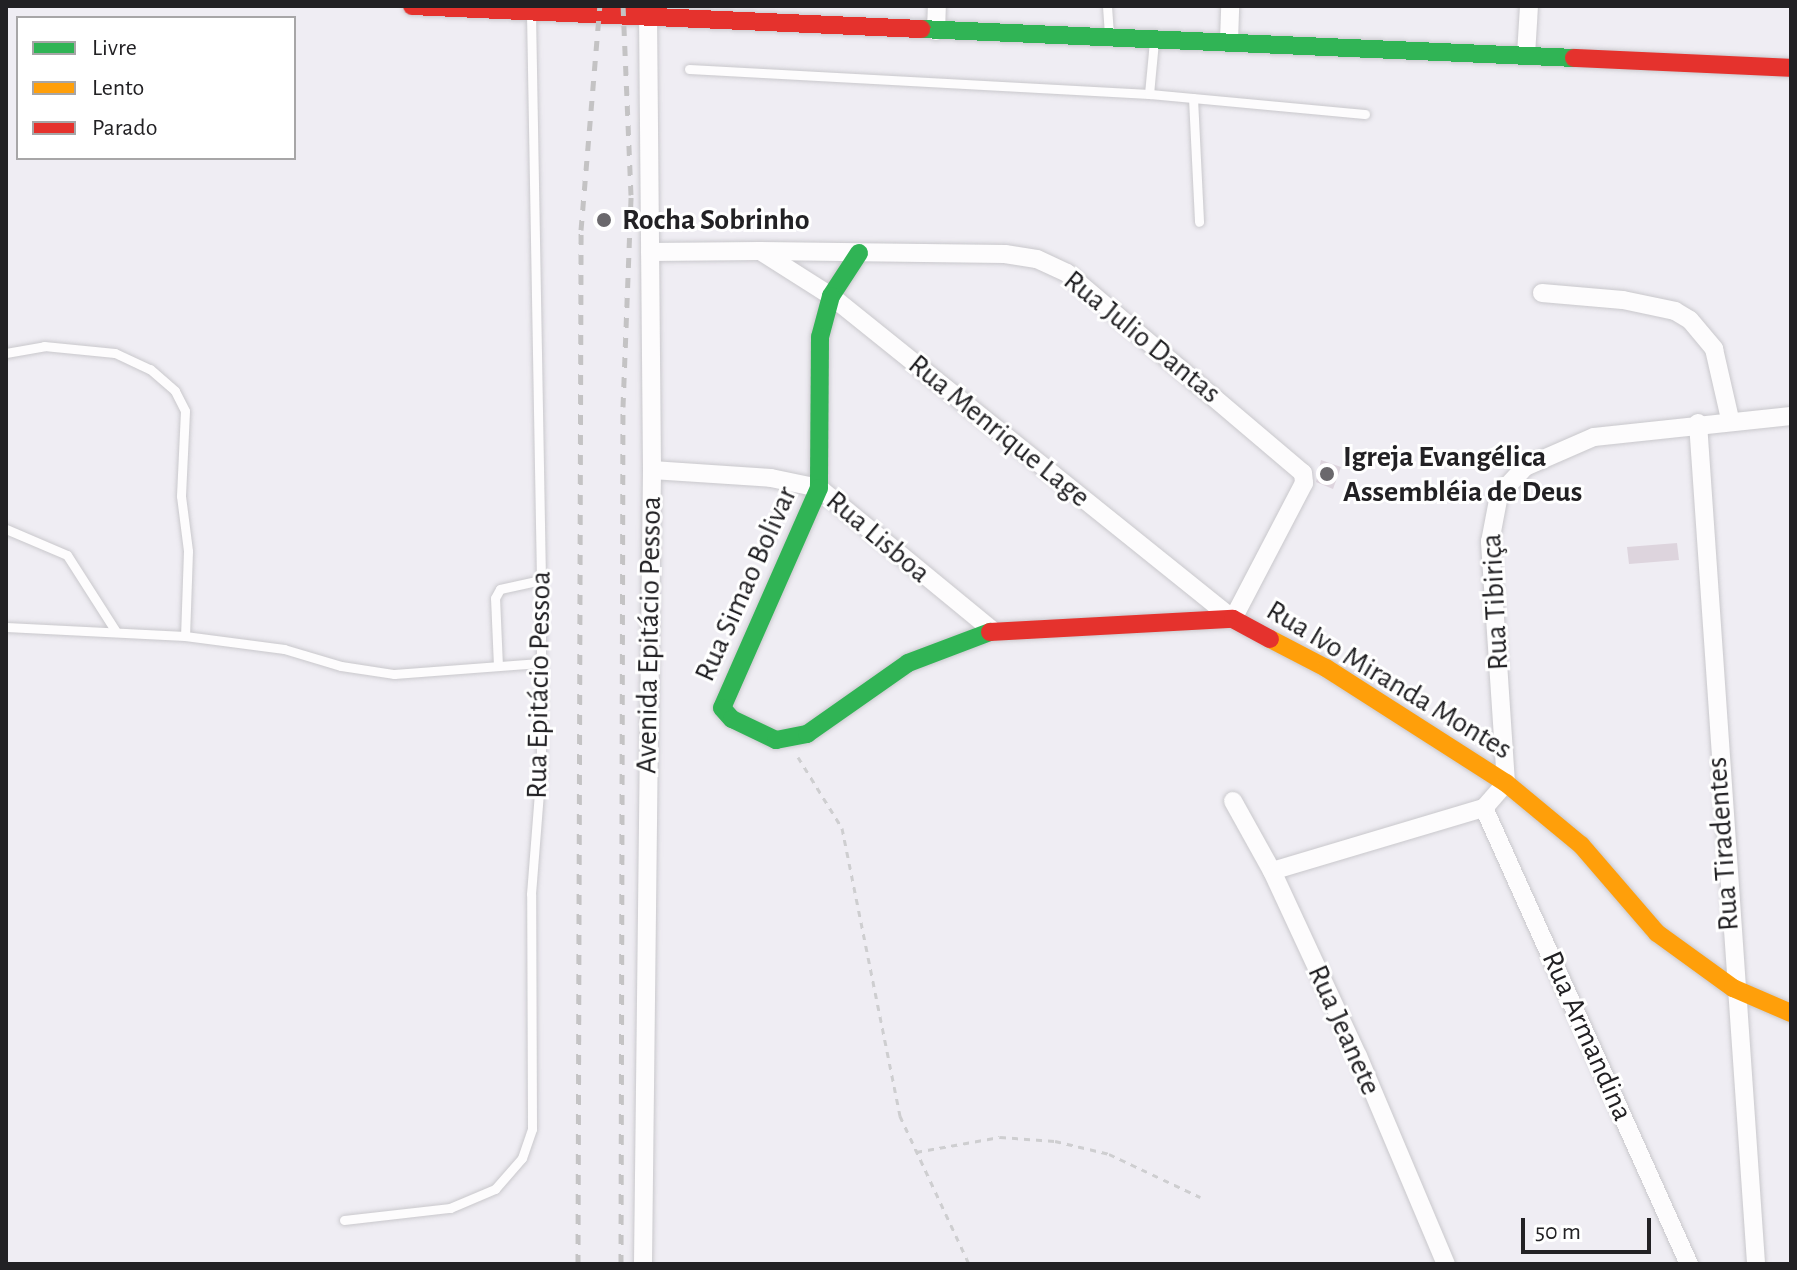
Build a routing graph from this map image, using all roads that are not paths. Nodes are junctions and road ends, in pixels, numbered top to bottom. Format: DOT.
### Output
graph roads {
  1 [pos="412,6"];
  2 [pos="937,6"];
  3 [pos="1107,6"];
  4 [pos="1230,6"];
  5 [pos="1529,6"];
  6 [pos="530,10"];
  7 [pos="648,12"];
  8 [pos="936,31"];
  9 [pos="1110,39"];
  10 [pos="1154,41"];
  11 [pos="1229,41"];
  12 [pos="1526,55"];
  13 [pos="1791,68"];
  14 [pos="689,69"];
  15 [pos="1149,94"];
  16 [pos="1193,98"];
  17 [pos="1365,114"];
  18 [pos="1199,222"];
  19 [pos="760,251"];
  20 [pos="650,252"];
  21 [pos="859,253"];
  22 [pos="1542,293"];
  23 [pos="831,296"];
  24 [pos="6,353"];
  25 [pos="1791,416"];
  26 [pos="1730,419"];
  27 [pos="1698,423"];
  28 [pos="652,470"];
  29 [pos="819,488"];
  30 [pos="6,529"];
  31 [pos="541,580"];
  32 [pos="1233,619"];
  33 [pos="6,627"];
  34 [pos="115,630"];
  35 [pos="993,631"];
  36 [pos="185,636"];
  37 [pos="540,663"];
  38 [pos="498,666"];
  39 [pos="787,740"];
  40 [pos="1506,783"];
  41 [pos="1233,801"];
  42 [pos="1484,808"];
  43 [pos="1272,871"];
  44 [pos="1733,988"];
  45 [pos="1791,1013"];
  46 [pos="344,1220"];
  47 [pos="643,1264"];
  48 [pos="1446,1264"];
  49 [pos="1689,1264"];
  50 [pos="1756,1264"];
  1 -- 6 [label="street"];
  2 -- 8 [label="street"];
  3 -- 9 [label="lane"];
  4 -- 11 [label="street"];
  5 -- 12 [label="street"];
  6 -- 7 [label="street"];
  6 -- 31 [label="lane, Rua Epitácio Pessoa"];
  7 -- 8 [label="street"];
  7 -- 20 [label="street, Avenida Epitácio Pessoa"];
  8 -- 9 [label="street"];
  9 -- 10 [label="street"];
  10 -- 11 [label="street"];
  10 -- 15 [label="lane"];
  11 -- 12 [label="street"];
  12 -- 13 [label="street"];
  14 -- 15 [label="lane"];
  15 -- 16 [label="lane"];
  16 -- 17 [label="lane"];
  16 -- 18 [label="lane"];
  19 -- 20 [label="street, Rua Julio Dantas"];
  19 -- 21 [label="street, Rua Julio Dantas"];
  19 -- 23 [label="street, Rua Menrique Lage"];
  20 -- 28 [label="street, Avenida Epitácio Pessoa"];
  21 -- 23 [label="street, Rua Simao Bolivar"];
  21 -- 32 [label="street, Rua Julio Dantas"];
  22 -- 26 [label="street"];
  23 -- 29 [label="street, Rua Simao Bolivar"];
  23 -- 32 [label="street, Rua Menrique Lage"];
  24 -- 36 [label="lane"];
  25 -- 26 [label="street, Rua Tibiriça"];
  26 -- 27 [label="street, Rua Tibiriça"];
  27 -- 40 [label="street, Rua Tibiriça"];
  27 -- 44 [label="street, Rua Tiradentes"];
  28 -- 29 [label="street, Rua Lisboa"];
  28 -- 47 [label="street, Avenida Epitácio Pessoa"];
  29 -- 35 [label="street, Rua Lisboa"];
  29 -- 39 [label="street, Rua Simao Bolivar"];
  30 -- 34 [label="lane"];
  31 -- 37 [label="lane, Rua Epitácio Pessoa"];
  31 -- 38 [label="lane"];
  32 -- 35 [label="street, Rua Ivo Miranda Montes"];
  32 -- 40 [label="street, Rua Ivo Miranda Montes"];
  33 -- 34 [label="lane"];
  34 -- 36 [label="lane"];
  35 -- 39 [label="street, Rua Ivo Miranda Montes"];
  36 -- 38 [label="lane"];
  37 -- 38 [label="lane"];
  37 -- 46 [label="lane, Rua Epitácio Pessoa"];
  40 -- 42 [label="street"];
  40 -- 44 [label="street, Rua Ivo Miranda Montes"];
  41 -- 43 [label="street, Rua Jeanete"];
  42 -- 43 [label="street"];
  42 -- 49 [label="street, Rua Armandina"];
  43 -- 48 [label="street, Rua Jeanete"];
  44 -- 45 [label="street, Rua Ivo Miranda Montes"];
  44 -- 50 [label="street, Rua Tiradentes"];
}
